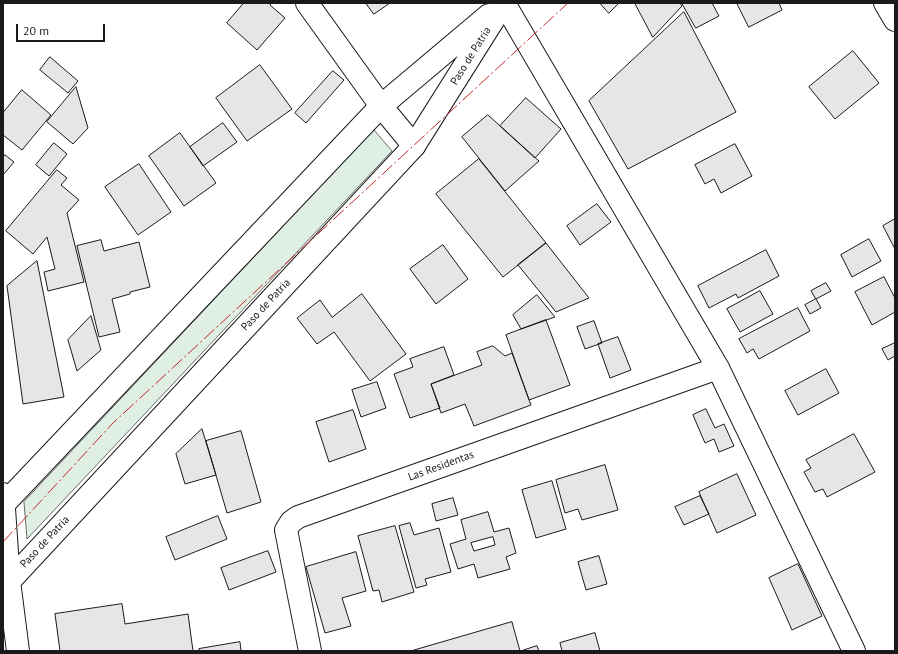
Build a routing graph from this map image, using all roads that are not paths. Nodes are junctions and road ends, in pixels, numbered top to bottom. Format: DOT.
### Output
graph roads {
  1 [pos="307,3"];
  2 [pos="504,3"];
  3 [pos="885,3"];
  4 [pos="895,20"];
  5 [pos="380,106"];
  6 [pos="414,146"];
  7 [pos="718,368"];
  8 [pos="4,501"];
  9 [pos="6,584"];
  10 [pos="18,651"];
  11 [pos="310,651"];
  12 [pos="854,651"];
  1 -- 5 [label="street"];
  2 -- 5 [label="street, Paso de Patria"];
  2 -- 6 [label="street, Paso de Patria"];
  2 -- 7 [label="street"];
  3 -- 4 [label="street"];
  5 -- 6 [label="street"];
  5 -- 8 [label="street, Paso de Patria"];
  6 -- 9 [label="street, Paso de Patria"];
  7 -- 11 [label="street, Las Residentas"];
  7 -- 12 [label="street"];
  8 -- 9 [label="street"];
  9 -- 10 [label="street"];
}
